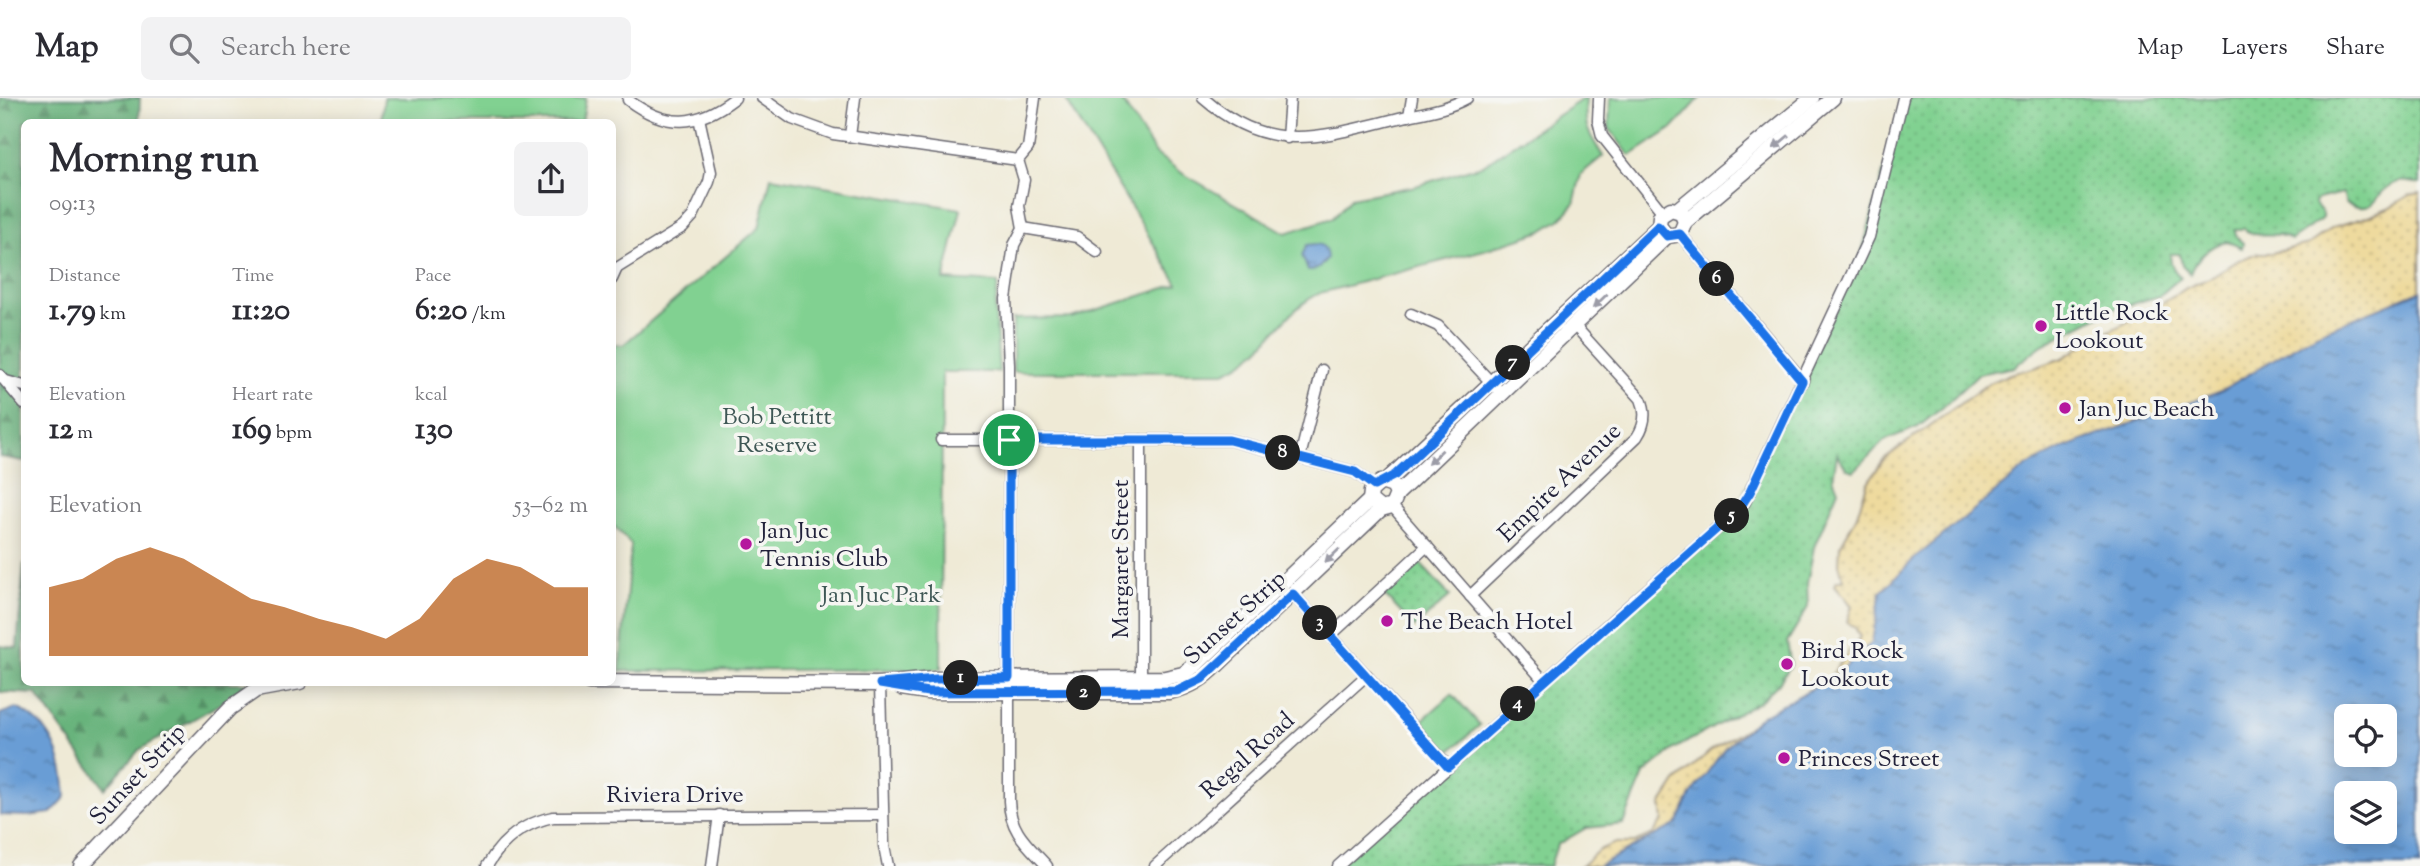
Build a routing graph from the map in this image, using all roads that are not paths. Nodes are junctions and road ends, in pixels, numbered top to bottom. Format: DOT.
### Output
graph roads {
  1 [pos="736,98"];
  2 [pos="762,98"];
  3 [pos="855,98"];
  4 [pos="1035,98"];
  5 [pos="1203,98"];
  6 [pos="1290,98"];
  7 [pos="1412,98"];
  8 [pos="1467,98"];
  9 [pos="1599,98"];
  10 [pos="1811,98"];
  11 [pos="1833,98"];
  12 [pos="1903,98"];
  13 [pos="628,100"];
  14 [pos="1409,116"];
  15 [pos="699,118"];
  16 [pos="850,136"];
  17 [pos="1287,138"];
  18 [pos="1018,160"];
  19 [pos="1672,223"];
  20 [pos="1023,228"];
  21 [pos="1097,252"];
  22 [pos="616,270"];
  23 [pos="1411,314"];
  24 [pos="1574,325"];
  25 [pos="1322,370"];
  26 [pos="3,378"];
  27 [pos="1802,381"];
  28 [pos="1492,383"];
  29 [pos="21,385"];
  30 [pos="1502,394"];
  31 [pos="21,400"];
  32 [pos="941,440"];
  33 [pos="1009,440"];
  34 [pos="1141,440"];
  35 [pos="1300,457"];
  36 [pos="1383,496"];
  37 [pos="1427,546"];
  38 [pos="1293,594"];
  39 [pos="1470,596"];
  40 [pos="1331,635"];
  41 [pos="1367,675"];
  42 [pos="1009,678"];
  43 [pos="1141,679"];
  44 [pos="1544,681"];
  45 [pos="616,682"];
  46 [pos="880,684"];
  47 [pos="278,686"];
  48 [pos="1010,693"];
  49 [pos="1448,767"];
  50 [pos="719,815"];
  51 [pos="883,815"];
  52 [pos="82,866"];
  53 [pos="487,866"];
  54 [pos="712,866"];
  55 [pos="888,866"];
  56 [pos="1047,866"];
  57 [pos="1154,866"];
  58 [pos="1338,866"];
  1 -- 15 [label="street"];
  2 -- 16 [label="street"];
  3 -- 16 [label="street"];
  4 -- 18 [label="street"];
  5 -- 17 [label="street"];
  6 -- 17 [label="street"];
  7 -- 14 [label="street"];
  8 -- 14 [label="street"];
  9 -- 19 [label="street"];
  10 -- 19 [label="street, Sunset Strip"];
  11 -- 19 [label="street, Sunset Strip, one-way"];
  12 -- 27 [label="street"];
  13 -- 15 [label="street"];
  14 -- 17 [label="street"];
  15 -- 22 [label="street"];
  16 -- 18 [label="street"];
  18 -- 20 [label="street"];
  19 -- 24 [label="street, Sunset Strip, one-way"];
  19 -- 27 [label="street"];
  19 -- 28 [label="street, Sunset Strip"];
  20 -- 21 [label="street"];
  20 -- 33 [label="street"];
  23 -- 28 [label="street"];
  24 -- 30 [label="street, Sunset Strip"];
  24 -- 39 [label="street, Empire Avenue"];
  25 -- 35 [label="street"];
  26 -- 29 [label="street"];
  26 -- 31 [label="street"];
  27 -- 44 [label="street"];
  28 -- 30 [label="street"];
  28 -- 36 [label="street, Sunset Strip"];
  30 -- 36 [label="street, Sunset Strip, one-way"];
  32 -- 33 [label="street"];
  33 -- 34 [label="street"];
  33 -- 42 [label="street"];
  34 -- 35 [label="street"];
  34 -- 43 [label="street, Margaret Street"];
  35 -- 36 [label="street"];
  36 -- 37 [label="street"];
  36 -- 38 [label="street, Sunset Strip, one-way"];
  36 -- 43 [label="street, Sunset Strip"];
  37 -- 39 [label="street"];
  37 -- 40 [label="street"];
  38 -- 40 [label="street"];
  38 -- 48 [label="street, Sunset Strip"];
  39 -- 44 [label="street"];
  40 -- 41 [label="street"];
  41 -- 49 [label="street"];
  41 -- 57 [label="street, Regal Road"];
  42 -- 43 [label="street, Sunset Strip"];
  42 -- 46 [label="street, Sunset Strip"];
  42 -- 48 [label="street"];
  44 -- 49 [label="street"];
  45 -- 46 [label="street, Sunset Strip"];
  46 -- 48 [label="street, Sunset Strip"];
  46 -- 51 [label="street"];
  47 -- 52 [label="street, Sunset Strip"];
  48 -- 56 [label="street"];
  49 -- 58 [label="street"];
  50 -- 51 [label="street, Riviera Drive"];
  50 -- 53 [label="street, Riviera Drive"];
  50 -- 54 [label="street"];
  51 -- 55 [label="street"];
}
